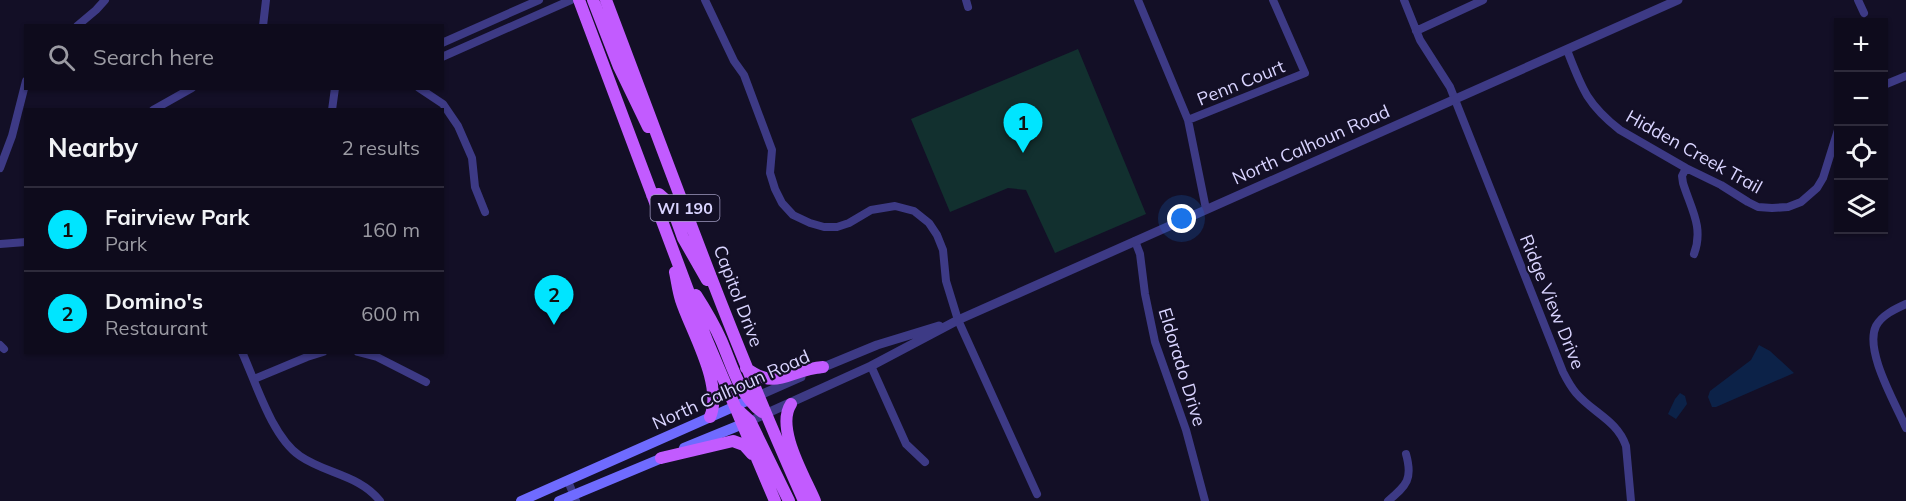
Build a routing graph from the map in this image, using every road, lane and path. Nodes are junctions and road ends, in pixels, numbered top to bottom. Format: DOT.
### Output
graph roads {
  1 [pos="105,0"];
  2 [pos="266,0"];
  3 [pos="538,0"];
  4 [pos="571,0"];
  5 [pos="579,0"];
  6 [pos="593,0"];
  7 [pos="606,0"];
  8 [pos="705,0"];
  9 [pos="1138,0"];
  10 [pos="1273,0"];
  11 [pos="1404,0"];
  12 [pos="1483,0"];
  13 [pos="1678,0"];
  14 [pos="1858,0"];
  15 [pos="1864,13"];
  16 [pos="78,24"];
  17 [pos="263,24"];
  18 [pos="1416,31"];
  19 [pos="444,41"];
  20 [pos="1567,50"];
  21 [pos="444,56"];
  22 [pos="1906,76"];
  23 [pos="1888,83"];
  24 [pos="24,89"];
  25 [pos="188,90"];
  26 [pos="334,90"];
  27 [pos="422,90"];
  28 [pos="1454,100"];
  29 [pos="157,108"];
  30 [pos="332,108"];
  31 [pos="1188,120"];
  32 [pos="1834,145"];
  33 [pos="0,168"];
  34 [pos="1686,168"];
  35 [pos="671,171"];
  36 [pos="652,195"];
  37 [pos="1206,209"];
  38 [pos="485,212"];
  39 [pos="666,233"];
  40 [pos="1135,240"];
  41 [pos="24,242"];
  42 [pos="0,244"];
  43 [pos="1694,254"];
  44 [pos="676,259"];
  45 [pos="720,301"];
  46 [pos="1906,304"];
  47 [pos="958,320"];
  48 [pos="243,354"];
  49 [pos="317,354"];
  50 [pos="366,354"];
  51 [pos="872,366"];
  52 [pos="823,367"];
  53 [pos="746,368"];
  54 [pos="255,379"];
  55 [pos="426,382"];
  56 [pos="753,398"];
  57 [pos="791,404"];
  58 [pos="735,406"];
  59 [pos="765,415"];
  60 [pos="710,417"];
  61 [pos="746,422"];
  62 [pos="1906,428"];
  63 [pos="1406,454"];
  64 [pos="661,458"];
  65 [pos="758,461"];
  66 [pos="925,462"];
  67 [pos="568,481"];
  68 [pos="1037,494"];
  69 [pos="575,498"];
  70 [pos="380,501"];
  71 [pos="521,501"];
  72 [pos="559,501"];
  73 [pos="775,501"];
  74 [pos="789,501"];
  75 [pos="804,501"];
  76 [pos="815,501"];
  77 [pos="1205,501"];
  78 [pos="1388,501"];
  79 [pos="1631,501"];
  1 -- 16 [label="street"];
  2 -- 17 [label="street"];
  3 -- 19 [label="street"];
  4 -- 21 [label="street"];
  5 -- 36 [label="main road, WI 190"];
  6 -- 35 [label="main road"];
  7 -- 35 [label="main road, Capitol Drive / WI 190"];
  8 -- 47 [label="street"];
  9 -- 31 [label="street"];
  10 -- 31 [label="street, Penn Court"];
  11 -- 18 [label="street, Ridge View Drive"];
  12 -- 18 [label="street"];
  13 -- 20 [label="street, North Calhoun Road"];
  14 -- 15 [label="street"];
  18 -- 28 [label="street, Ridge View Drive"];
  20 -- 28 [label="street, North Calhoun Road"];
  20 -- 34 [label="street, Hidden Creek Trail"];
  22 -- 23 [label="street"];
  24 -- 33 [label="street"];
  25 -- 29 [label="street"];
  26 -- 30 [label="street"];
  27 -- 38 [label="street"];
  28 -- 37 [label="street, North Calhoun Road"];
  28 -- 79 [label="street, Ridge View Drive"];
  31 -- 37 [label="street"];
  32 -- 34 [label="street, Hidden Creek Trail"];
  34 -- 43 [label="street"];
  35 -- 45 [label="main road, Capitol Drive / WI 190"];
  36 -- 39 [label="main road, WI 190"];
  36 -- 45 [label="main road"];
  37 -- 40 [label="street, North Calhoun Road"];
  39 -- 44 [label="main road, WI 190"];
  39 -- 60 [label="main road"];
  40 -- 47 [label="street, North Calhoun Road"];
  40 -- 77 [label="street, Eldorado Drive"];
  41 -- 42 [label="street"];
  44 -- 56 [label="main road"];
  44 -- 58 [label="main road, WI 190"];
  45 -- 53 [label="main road, Capitol Drive / WI 190"];
  46 -- 62 [label="street"];
  47 -- 51 [label="street, North Calhoun Road"];
  47 -- 52 [label="street, North Calhoun Road"];
  47 -- 68 [label="street"];
  48 -- 54 [label="street"];
  49 -- 54 [label="street"];
  50 -- 55 [label="street"];
  51 -- 57 [label="street, North Calhoun Road"];
  51 -- 66 [label="street"];
  52 -- 53 [label="main road"];
  52 -- 56 [label="street, North Calhoun Road"];
  53 -- 56 [label="main road, Capitol Drive / WI 190"];
  54 -- 70 [label="street"];
  56 -- 58 [label="main road, North Calhoun Road"];
  56 -- 59 [label="main road"];
  57 -- 59 [label="street, North Calhoun Road"];
  57 -- 76 [label="main road"];
  58 -- 60 [label="main road, North Calhoun Road"];
  58 -- 61 [label="main road"];
  59 -- 61 [label="street, North Calhoun Road"];
  59 -- 75 [label="main road"];
  60 -- 67 [label="main road, North Calhoun Road"];
  61 -- 64 [label="main road, North Calhoun Road"];
  61 -- 65 [label="main road"];
  61 -- 74 [label="main road"];
  63 -- 78 [label="street"];
  64 -- 65 [label="main road"];
  64 -- 69 [label="main road, North Calhoun Road"];
  65 -- 73 [label="main road"];
  67 -- 69 [label="street"];
  67 -- 71 [label="main road, North Calhoun Road"];
  69 -- 72 [label="main road, North Calhoun Road"];
}
